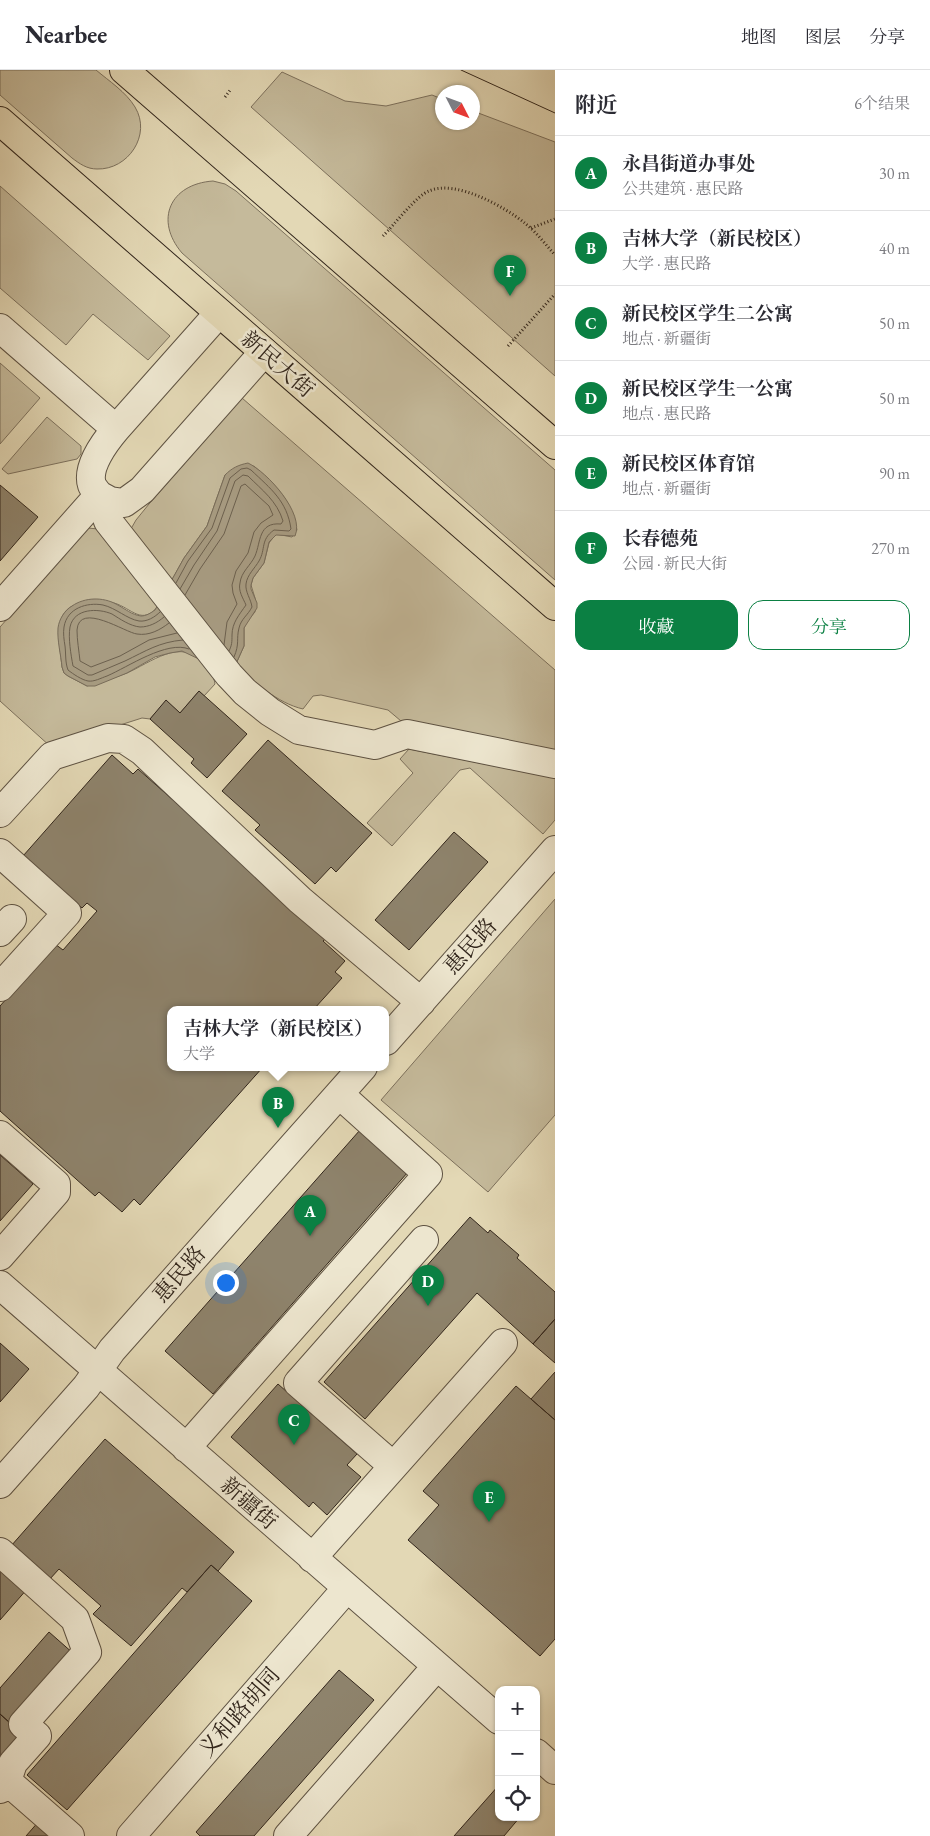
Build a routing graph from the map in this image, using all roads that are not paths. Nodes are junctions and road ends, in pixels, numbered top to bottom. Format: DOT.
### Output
graph roads {
  1 [pos="124,70"];
  2 [pos="0,121"];
  3 [pos="219,313"];
  4 [pos="0,328"];
  5 [pos="264,352"];
  6 [pos="116,429"];
  7 [pos="555,445"];
  8 [pos="99,495"];
  9 [pos="555,606"];
  10 [pos="0,607"];
  11 [pos="555,764"];
  12 [pos="0,814"];
  13 [pos="555,850"];
  14 [pos="0,853"];
  15 [pos="0,987"];
  16 [pos="421,1002"];
  17 [pos="389,1038"];
  18 [pos="359,1071"];
  19 [pos="339,1094"];
  20 [pos="0,1135"];
  21 [pos="424,1240"];
  22 [pos="0,1256"];
  23 [pos="0,1285"];
  24 [pos="503,1342"];
  25 [pos="98,1370"];
  26 [pos="186,1448"];
  27 [pos="393,1466"];
  28 [pos="0,1484"];
  29 [pos="0,1552"];
  30 [pos="312,1558"];
  31 [pos="347,1588"];
  32 [pos="437,1666"];
  33 [pos="495,1717"];
  34 [pos="540,1757"];
  35 [pos="555,1770"];
  36 [pos="4,1785"];
  37 [pos="70,1836"];
  38 [pos="131,1836"];
  39 [pos="288,1836"];
  1 -- 7 [label="main road"];
  2 -- 3 [label="main road, 新民大街"];
  3 -- 5 [label="main road, 新民大街"];
  3 -- 6 [label="street"];
  4 -- 6 [label="street"];
  5 -- 8 [label="street"];
  5 -- 9 [label="main road, 新民大街"];
  6 -- 8 [label="street"];
  8 -- 10 [label="street"];
  8 -- 11 [label="street"];
  12 -- 16 [label="street"];
  13 -- 16 [label="street, 惠民路"];
  14 -- 15 [label="street"];
  16 -- 17 [label="street, 惠民路"];
  18 -- 19 [label="street, 惠民路"];
  19 -- 25 [label="street, 惠民路"];
  19 -- 26 [label="street"];
  20 -- 22 [label="street"];
  21 -- 27 [label="street"];
  23 -- 25 [label="street, 新疆街"];
  24 -- 27 [label="street"];
  25 -- 26 [label="street, 新疆街"];
  25 -- 28 [label="street, 惠民路"];
  26 -- 30 [label="street, 新疆街"];
  27 -- 30 [label="street"];
  29 -- 36 [label="street"];
  30 -- 31 [label="street, 新疆街"];
  31 -- 32 [label="street, 新疆街"];
  31 -- 38 [label="street, 义和路胡同"];
  32 -- 33 [label="street, 新疆街"];
  32 -- 39 [label="street"];
  34 -- 35 [label="street"];
  36 -- 37 [label="street"];
}
